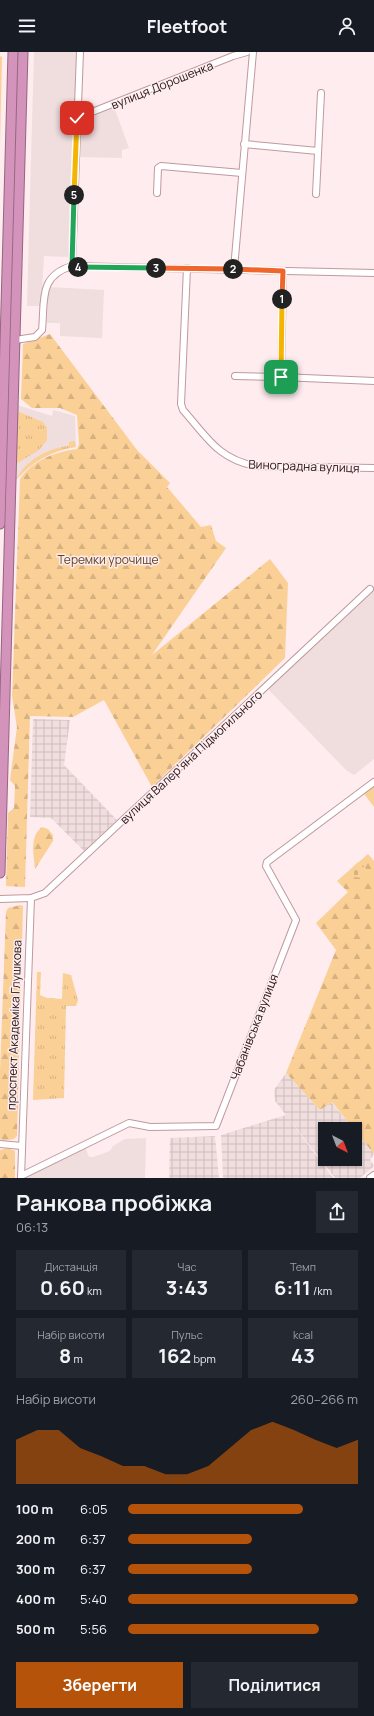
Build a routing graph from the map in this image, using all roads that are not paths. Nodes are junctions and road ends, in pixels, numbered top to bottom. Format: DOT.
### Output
graph roads {
  1 [pos="13,52"];
  2 [pos="24,52"];
  3 [pos="80,52"];
  4 [pos="247,52"];
  5 [pos="253,52"];
  6 [pos="321,93"];
  7 [pos="77,118"];
  8 [pos="244,144"];
  9 [pos="318,151"];
  10 [pos="242,173"];
  11 [pos="157,193"];
  12 [pos="316,194"];
  13 [pos="72,266"];
  14 [pos="187,268"];
  15 [pos="234,269"];
  16 [pos="283,271"];
  17 [pos="374,273"];
  18 [pos="2,313"];
  19 [pos="15,340"];
  20 [pos="235,376"];
  21 [pos="281,377"];
  22 [pos="374,380"];
  23 [pos="374,468"];
  24 [pos="0,524"];
  25 [pos="370,589"];
  26 [pos="374,782"];
  27 [pos="0,873"];
  28 [pos="31,898"];
  29 [pos="0,899"];
  30 [pos="0,1144"];
  31 [pos="22,1146"];
  32 [pos="374,1175"];
  33 [pos="21,1177"];
  34 [pos="370,1178"];
  1 -- 18 [label="highway"];
  2 -- 19 [label="highway"];
  3 -- 7 [label="street"];
  4 -- 7 [label="street, вулиця Дорошенка"];
  5 -- 8 [label="street"];
  6 -- 9 [label="street"];
  7 -- 13 [label="street"];
  8 -- 9 [label="street"];
  8 -- 10 [label="street"];
  9 -- 12 [label="street"];
  10 -- 11 [label="street"];
  10 -- 15 [label="street"];
  13 -- 14 [label="street"];
  13 -- 19 [label="street"];
  14 -- 15 [label="street"];
  14 -- 23 [label="street, Виноградна вулиця"];
  15 -- 16 [label="street"];
  16 -- 17 [label="street"];
  16 -- 21 [label="street"];
  18 -- 24 [label="highway"];
  19 -- 27 [label="highway"];
  20 -- 21 [label="street"];
  21 -- 22 [label="street"];
  25 -- 28 [label="street, вулиця Валерʼяна Підмогильного"];
  26 -- 33 [label="street, Чабанівська вулиця"];
  28 -- 29 [label="street, вулиця Валерʼяна Підмогильного"];
  28 -- 31 [label="street, проспект Академіка Глушкова"];
  30 -- 31 [label="street"];
  31 -- 33 [label="street, проспект Академіка Глушкова"];
  32 -- 34 [label="street"];
}
